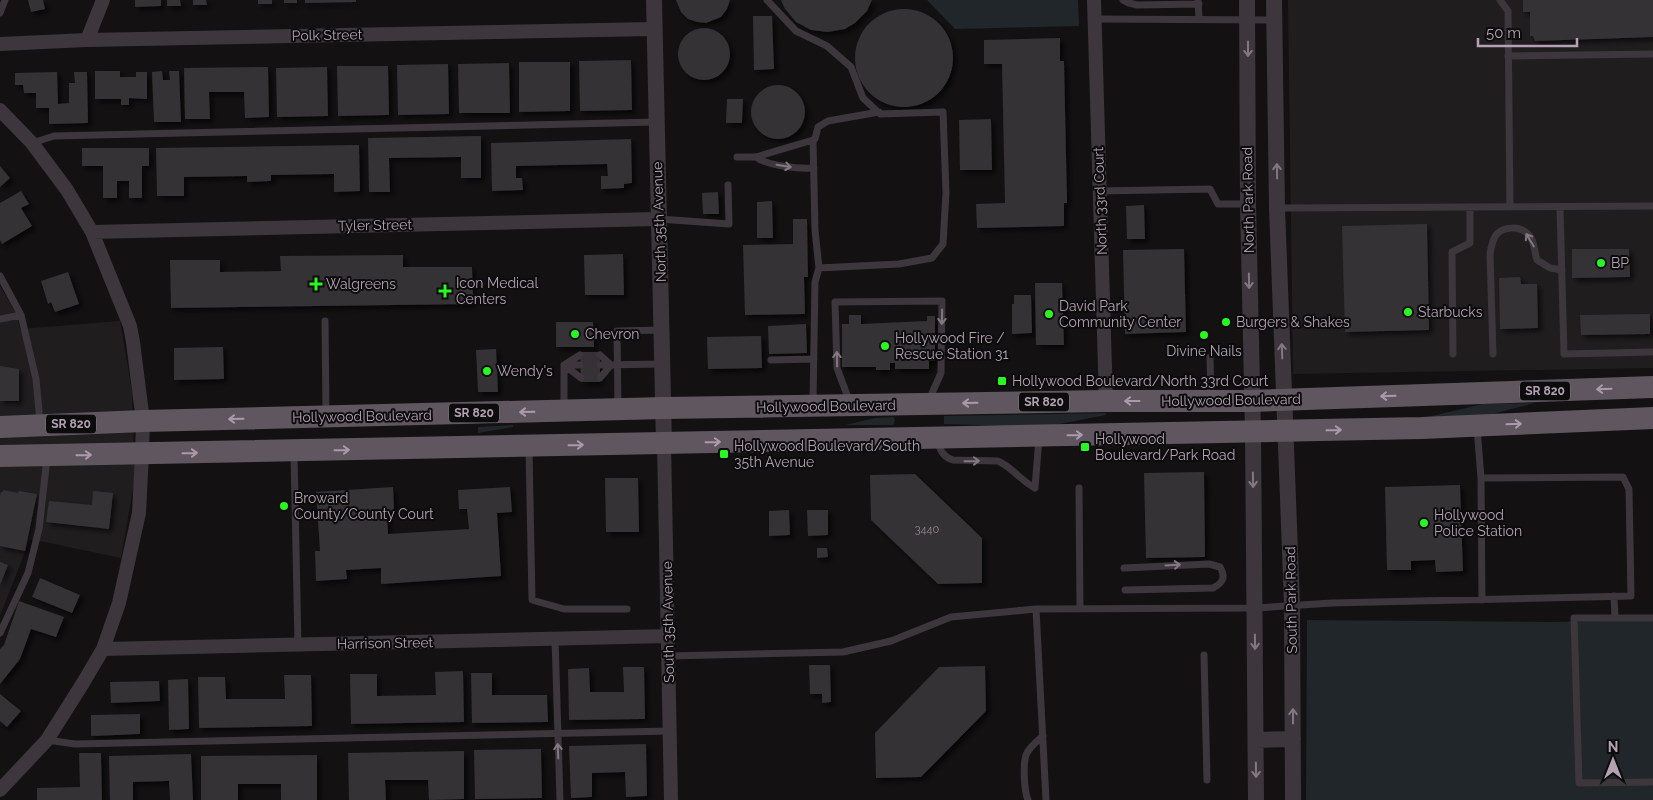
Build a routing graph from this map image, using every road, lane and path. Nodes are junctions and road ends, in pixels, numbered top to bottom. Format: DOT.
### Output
graph roads {
  1 [pos="5,0"];
  2 [pos="103,0"];
  3 [pos="654,0"];
  4 [pos="767,0"];
  5 [pos="1094,0"];
  6 [pos="1123,0"];
  7 [pos="1247,0"];
  8 [pos="1274,0"];
  9 [pos="1500,0"];
  10 [pos="1198,2"];
  11 [pos="0,13"];
  12 [pos="1094,19"];
  13 [pos="1199,19"];
  14 [pos="1248,20"];
  15 [pos="1274,20"];
  16 [pos="654,29"];
  17 [pos="87,40"];
  18 [pos="0,44"];
  19 [pos="1653,54"];
  20 [pos="1508,56"];
  21 [pos="0,110"];
  22 [pos="879,112"];
  23 [pos="656,122"];
  24 [pos="813,140"];
  25 [pos="32,143"];
  26 [pos="756,157"];
  27 [pos="737,158"];
  28 [pos="814,168"];
  29 [pos="728,185"];
  30 [pos="1100,191"];
  31 [pos="1248,204"];
  32 [pos="1653,206"];
  33 [pos="1470,207"];
  34 [pos="1510,207"];
  35 [pos="1560,207"];
  36 [pos="1277,208"];
  37 [pos="658,219"];
  38 [pos="92,232"];
  39 [pos="819,268"];
  40 [pos="1562,270"];
  41 [pos="0,276"];
  42 [pos="21,316"];
  43 [pos="0,319"];
  44 [pos="325,321"];
  45 [pos="662,330"];
  46 [pos="1653,352"];
  47 [pos="1453,354"];
  48 [pos="1493,354"];
  49 [pos="580,355"];
  50 [pos="600,355"];
  51 [pos="1210,357"];
  52 [pos="771,360"];
  53 [pos="814,360"];
  54 [pos="663,364"];
  55 [pos="564,365"];
  56 [pos="580,365"];
  57 [pos="600,365"];
  58 [pos="614,365"];
  59 [pos="580,378"];
  60 [pos="600,378"];
  61 [pos="1653,387"];
  62 [pos="1283,400"];
  63 [pos="1106,401"];
  64 [pos="1211,401"];
  65 [pos="1251,401"];
  66 [pos="927,404"];
  67 [pos="851,405"];
  68 [pos="813,406"];
  69 [pos="664,408"];
  70 [pos="618,409"];
  71 [pos="564,411"];
  72 [pos="326,417"];
  73 [pos="1653,418"];
  74 [pos="143,421"];
  75 [pos="40,425"];
  76 [pos="1477,426"];
  77 [pos="0,427"];
  78 [pos="1285,430"];
  79 [pos="1253,431"];
  80 [pos="1039,435"];
  81 [pos="936,438"];
  82 [pos="664,443"];
  83 [pos="529,446"];
  84 [pos="294,451"];
  85 [pos="142,454"];
  86 [pos="48,455"];
  87 [pos="0,456"];
  88 [pos="1481,478"];
  89 [pos="1079,488"];
  90 [pos="1124,568"];
  91 [pos="1125,590"];
  92 [pos="1614,596"];
  93 [pos="1482,600"];
  94 [pos="1292,605"];
  95 [pos="1255,608"];
  96 [pos="627,609"];
  97 [pos="1036,609"];
  98 [pos="1080,609"];
  99 [pos="1615,618"];
  100 [pos="1653,618"];
  101 [pos="0,633"];
  102 [pos="668,636"];
  103 [pos="555,639"];
  104 [pos="298,645"];
  105 [pos="103,650"];
  106 [pos="1204,655"];
  107 [pos="668,656"];
  108 [pos="670,731"];
  109 [pos="558,734"];
  110 [pos="1043,736"];
  111 [pos="46,740"];
  112 [pos="1256,740"];
  113 [pos="1293,740"];
  114 [pos="1207,780"];
  115 [pos="1653,782"];
  116 [pos="0,790"];
  117 [pos="560,800"];
  118 [pos="671,800"];
  119 [pos="1028,800"];
  120 [pos="1046,800"];
  121 [pos="1256,800"];
  122 [pos="1293,800"];
  1 -- 11 [label="lane"];
  2 -- 17 [label="street"];
  3 -- 16 [label="street, North 35th Avenue"];
  4 -- 22 [label="lane"];
  5 -- 12 [label="street, North 33rd Court"];
  6 -- 10 [label="lane"];
  7 -- 14 [label="street, North Park Road"];
  8 -- 15 [label="street"];
  9 -- 20 [label="lane"];
  10 -- 13 [label="lane"];
  12 -- 13 [label="lane"];
  12 -- 30 [label="street, North 33rd Court"];
  13 -- 14 [label="lane"];
  14 -- 15 [label="lane"];
  14 -- 31 [label="street, North Park Road, one-way"];
  36 -- 15 [label="street, one-way"];
  16 -- 17 [label="street, Polk Street"];
  16 -- 23 [label="street, North 35th Avenue"];
  17 -- 18 [label="street, Polk Street"];
  19 -- 20 [label="lane"];
  20 -- 34 [label="lane"];
  21 -- 25 [label="street"];
  22 -- 24 [label="lane"];
  22 -- 39 [label="lane"];
  23 -- 25 [label="lane"];
  23 -- 37 [label="street, North 35th Avenue"];
  24 -- 26 [label="lane"];
  24 -- 28 [label="lane"];
  25 -- 38 [label="street"];
  26 -- 27 [label="lane"];
  26 -- 28 [label="lane, one-way"];
  28 -- 39 [label="lane"];
  29 -- 37 [label="lane"];
  30 -- 31 [label="lane"];
  30 -- 63 [label="street, North 33rd Court"];
  31 -- 65 [label="street, North Park Road, one-way"];
  32 -- 35 [label="lane"];
  33 -- 34 [label="lane"];
  33 -- 36 [label="lane"];
  33 -- 47 [label="lane"];
  34 -- 35 [label="lane"];
  35 -- 40 [label="lane"];
  62 -- 36 [label="street, one-way"];
  37 -- 38 [label="street, Tyler Street"];
  37 -- 45 [label="street, North 35th Avenue"];
  38 -- 74 [label="street"];
  39 -- 53 [label="lane"];
  40 -- 46 [label="lane"];
  40 -- 48 [label="lane, one-way"];
  41 -- 42 [label="lane"];
  42 -- 43 [label="lane"];
  42 -- 75 [label="lane"];
  44 -- 72 [label="lane"];
  45 -- 54 [label="street, North 35th Avenue"];
  45 -- 58 [label="lane"];
  49 -- 55 [label="lane"];
  50 -- 58 [label="lane"];
  51 -- 64 [label="lane"];
  52 -- 53 [label="lane"];
  53 -- 68 [label="lane"];
  54 -- 58 [label="lane"];
  54 -- 69 [label="street, North 35th Avenue"];
  55 -- 56 [label="lane"];
  55 -- 59 [label="lane"];
  55 -- 71 [label="lane"];
  57 -- 58 [label="lane"];
  58 -- 60 [label="lane"];
  58 -- 70 [label="lane"];
  61 -- 62 [label="highway, Hollywood Boulevard / SR 820, one-way"];
  62 -- 65 [label="highway, Hollywood Boulevard / SR 820"];
  62 -- 78 [label="street, South Park Road"];
  64 -- 63 [label="highway, Hollywood Boulevard / SR 820, one-way"];
  63 -- 66 [label="highway, Hollywood Boulevard / SR 820, one-way"];
  64 -- 65 [label="highway, Hollywood Boulevard / SR 820"];
  65 -- 79 [label="street"];
  66 -- 67 [label="highway, Hollywood Boulevard / SR 820"];
  67 -- 66 [label="lane, one-way"];
  67 -- 68 [label="highway, Hollywood Boulevard / SR 820"];
  68 -- 69 [label="highway, Hollywood Boulevard / SR 820"];
  69 -- 70 [label="highway, Hollywood Boulevard / SR 820"];
  69 -- 82 [label="street, North 35th Avenue"];
  70 -- 71 [label="highway, Hollywood Boulevard / SR 820"];
  71 -- 72 [label="highway, Hollywood Boulevard / SR 820, one-way"];
  72 -- 74 [label="highway, Hollywood Boulevard / SR 820, one-way"];
  76 -- 73 [label="highway, one-way"];
  74 -- 75 [label="highway, Hollywood Boulevard / SR 820"];
  74 -- 85 [label="street"];
  75 -- 77 [label="highway, Hollywood Boulevard / SR 820"];
  78 -- 76 [label="highway, one-way"];
  76 -- 88 [label="lane"];
  78 -- 79 [label="highway"];
  78 -- 94 [label="street, South Park Road"];
  80 -- 79 [label="highway, one-way"];
  79 -- 95 [label="street, one-way"];
  80 -- 81 [label="highway"];
  81 -- 80 [label="lane, one-way"];
  82 -- 81 [label="highway, one-way"];
  83 -- 82 [label="highway, one-way"];
  82 -- 102 [label="street, South 35th Avenue"];
  84 -- 83 [label="highway, one-way"];
  83 -- 96 [label="lane"];
  85 -- 84 [label="highway, one-way"];
  84 -- 104 [label="lane"];
  86 -- 85 [label="highway, one-way"];
  85 -- 105 [label="street"];
  86 -- 87 [label="highway"];
  86 -- 101 [label="lane"];
  88 -- 92 [label="lane"];
  88 -- 93 [label="lane"];
  89 -- 98 [label="lane"];
  90 -- 91 [label="lane, one-way"];
  92 -- 93 [label="lane"];
  92 -- 99 [label="lane"];
  93 -- 94 [label="lane"];
  94 -- 95 [label="lane"];
  113 -- 94 [label="street, South Park Road, one-way"];
  95 -- 98 [label="lane"];
  95 -- 112 [label="street, one-way"];
  97 -- 98 [label="lane"];
  97 -- 107 [label="lane"];
  97 -- 110 [label="lane"];
  99 -- 100 [label="lane"];
  99 -- 115 [label="lane"];
  102 -- 103 [label="street, Harrison Street"];
  102 -- 107 [label="street, South 35th Avenue"];
  103 -- 104 [label="street, Harrison Street"];
  103 -- 109 [label="lane"];
  104 -- 105 [label="street, Harrison Street"];
  105 -- 111 [label="street"];
  106 -- 114 [label="lane"];
  107 -- 108 [label="street, South 35th Avenue"];
  108 -- 109 [label="lane"];
  108 -- 118 [label="street, South 35th Avenue"];
  109 -- 111 [label="lane"];
  117 -- 109 [label="lane, one-way"];
  110 -- 119 [label="lane"];
  110 -- 120 [label="lane"];
  111 -- 116 [label="street"];
  112 -- 113 [label="street"];
  112 -- 121 [label="street, one-way"];
  113 -- 122 [label="street, South Park Road"];
}
